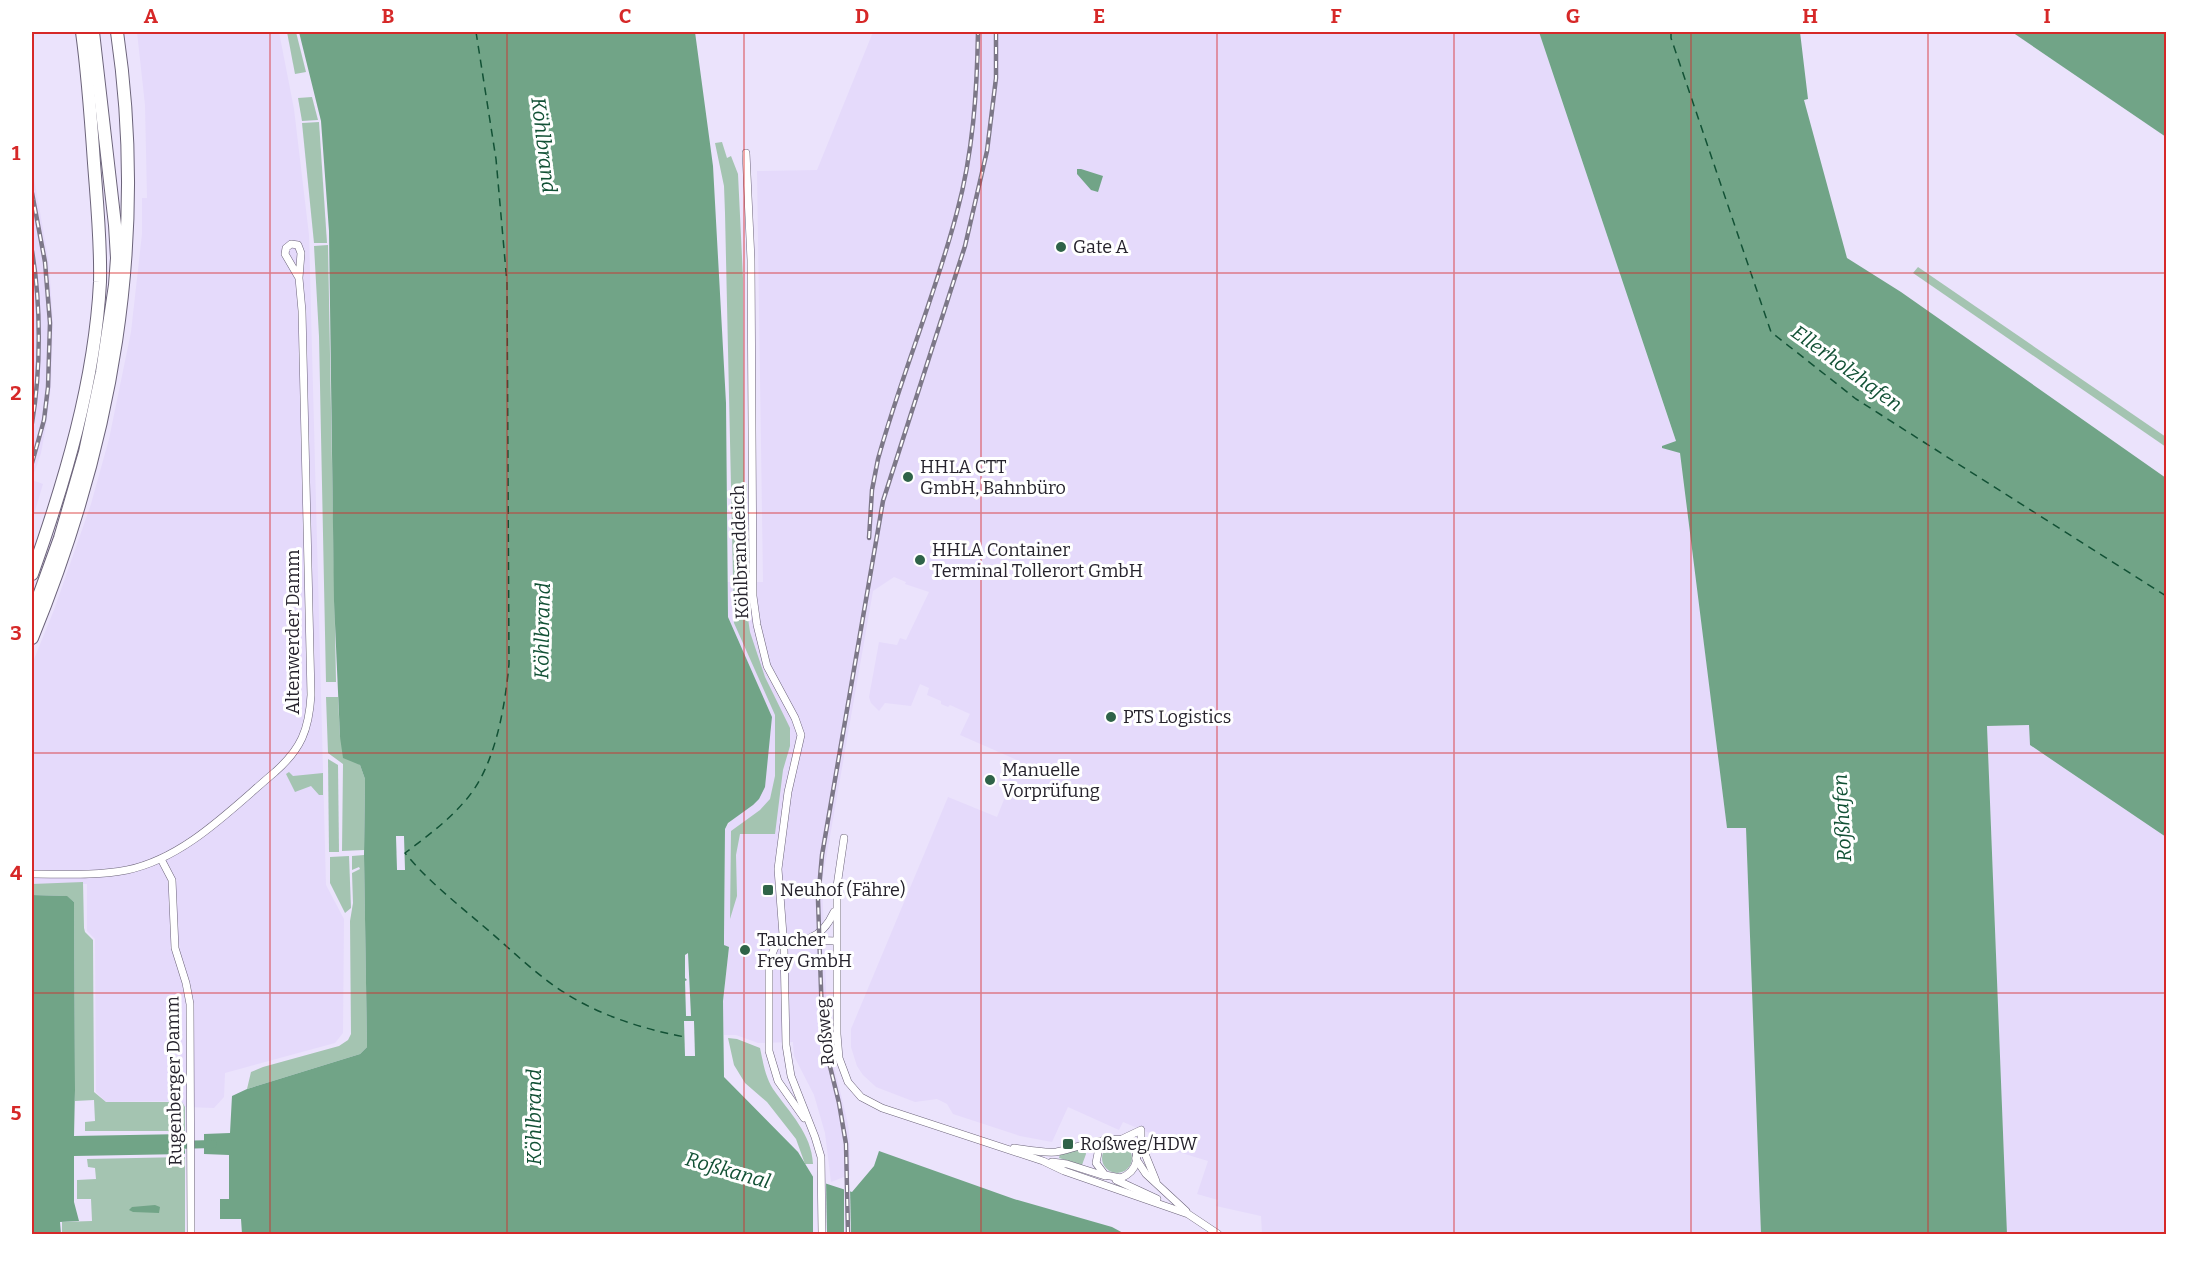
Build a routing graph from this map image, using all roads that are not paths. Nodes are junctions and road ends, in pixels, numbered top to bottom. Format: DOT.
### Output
graph roads {
  1 [pos="82,32"];
  2 [pos="93,32"];
  3 [pos="117,32"];
  4 [pos="746,153"];
  5 [pos="299,278"];
  6 [pos="114,330"];
  7 [pos="32,574"];
  8 [pos="32,615"];
  9 [pos="32,638"];
  10 [pos="844,838"];
  11 [pos="161,859"];
  12 [pos="32,874"];
  13 [pos="836,907"];
  14 [pos="808,938"];
  15 [pos="784,939"];
  16 [pos="836,941"];
  17 [pos="811,1127"];
  18 [pos="1111,1139"];
  19 [pos="1122,1139"];
  20 [pos="994,1144"];
  21 [pos="1141,1144"];
  22 [pos="1136,1158"];
  23 [pos="1043,1161"];
  24 [pos="1110,1178"];
  25 [pos="1158,1186"];
  26 [pos="1169,1207"];
  27 [pos="1188,1214"];
  28 [pos="191,1234"];
  29 [pos="822,1234"];
  30 [pos="1218,1234"];
  1 -- 7 [label="highway"];
  2 -- 6 [label="highway"];
  3 -- 6 [label="highway"];
  4 -- 15 [label="street, Köhlbranddeich"];
  5 -- 11 [label="street, Altenwerder Damm"];
  6 -- 8 [label="highway"];
  6 -- 9 [label="highway"];
  10 -- 13 [label="street, Roßweg"];
  11 -- 12 [label="street, Altenwerder Damm"];
  11 -- 28 [label="street, Rugenberger Damm"];
  13 -- 14 [label="street"];
  13 -- 16 [label="street, Roßweg"];
  14 -- 15 [label="street"];
  14 -- 16 [label="street"];
  15 -- 17 [label="street, Köhlbranddeich"];
  15 -- 17 [label="street, Köhlbranddeich"];
  16 -- 20 [label="street, Roßweg"];
  17 -- 29 [label="street, Köhlbranddeich"];
  18 -- 19 [label="street, Roßweg"];
  18 -- 20 [label="street, Roßweg"];
  18 -- 24 [label="street"];
  19 -- 21 [label="street, Roßweg"];
  19 -- 22 [label="street, Roßweg"];
  20 -- 23 [label="street, Roßweg"];
  21 -- 22 [label="street"];
  21 -- 25 [label="street, Roßweg"];
  22 -- 24 [label="street"];
  22 -- 25 [label="street, Roßweg"];
  23 -- 24 [label="street, Roßweg"];
  23 -- 26 [label="street, Roßweg"];
  24 -- 26 [label="street, Roßweg"];
  25 -- 27 [label="street, Roßweg"];
  26 -- 27 [label="street, Roßweg"];
  27 -- 30 [label="street, Roßweg"];
}
